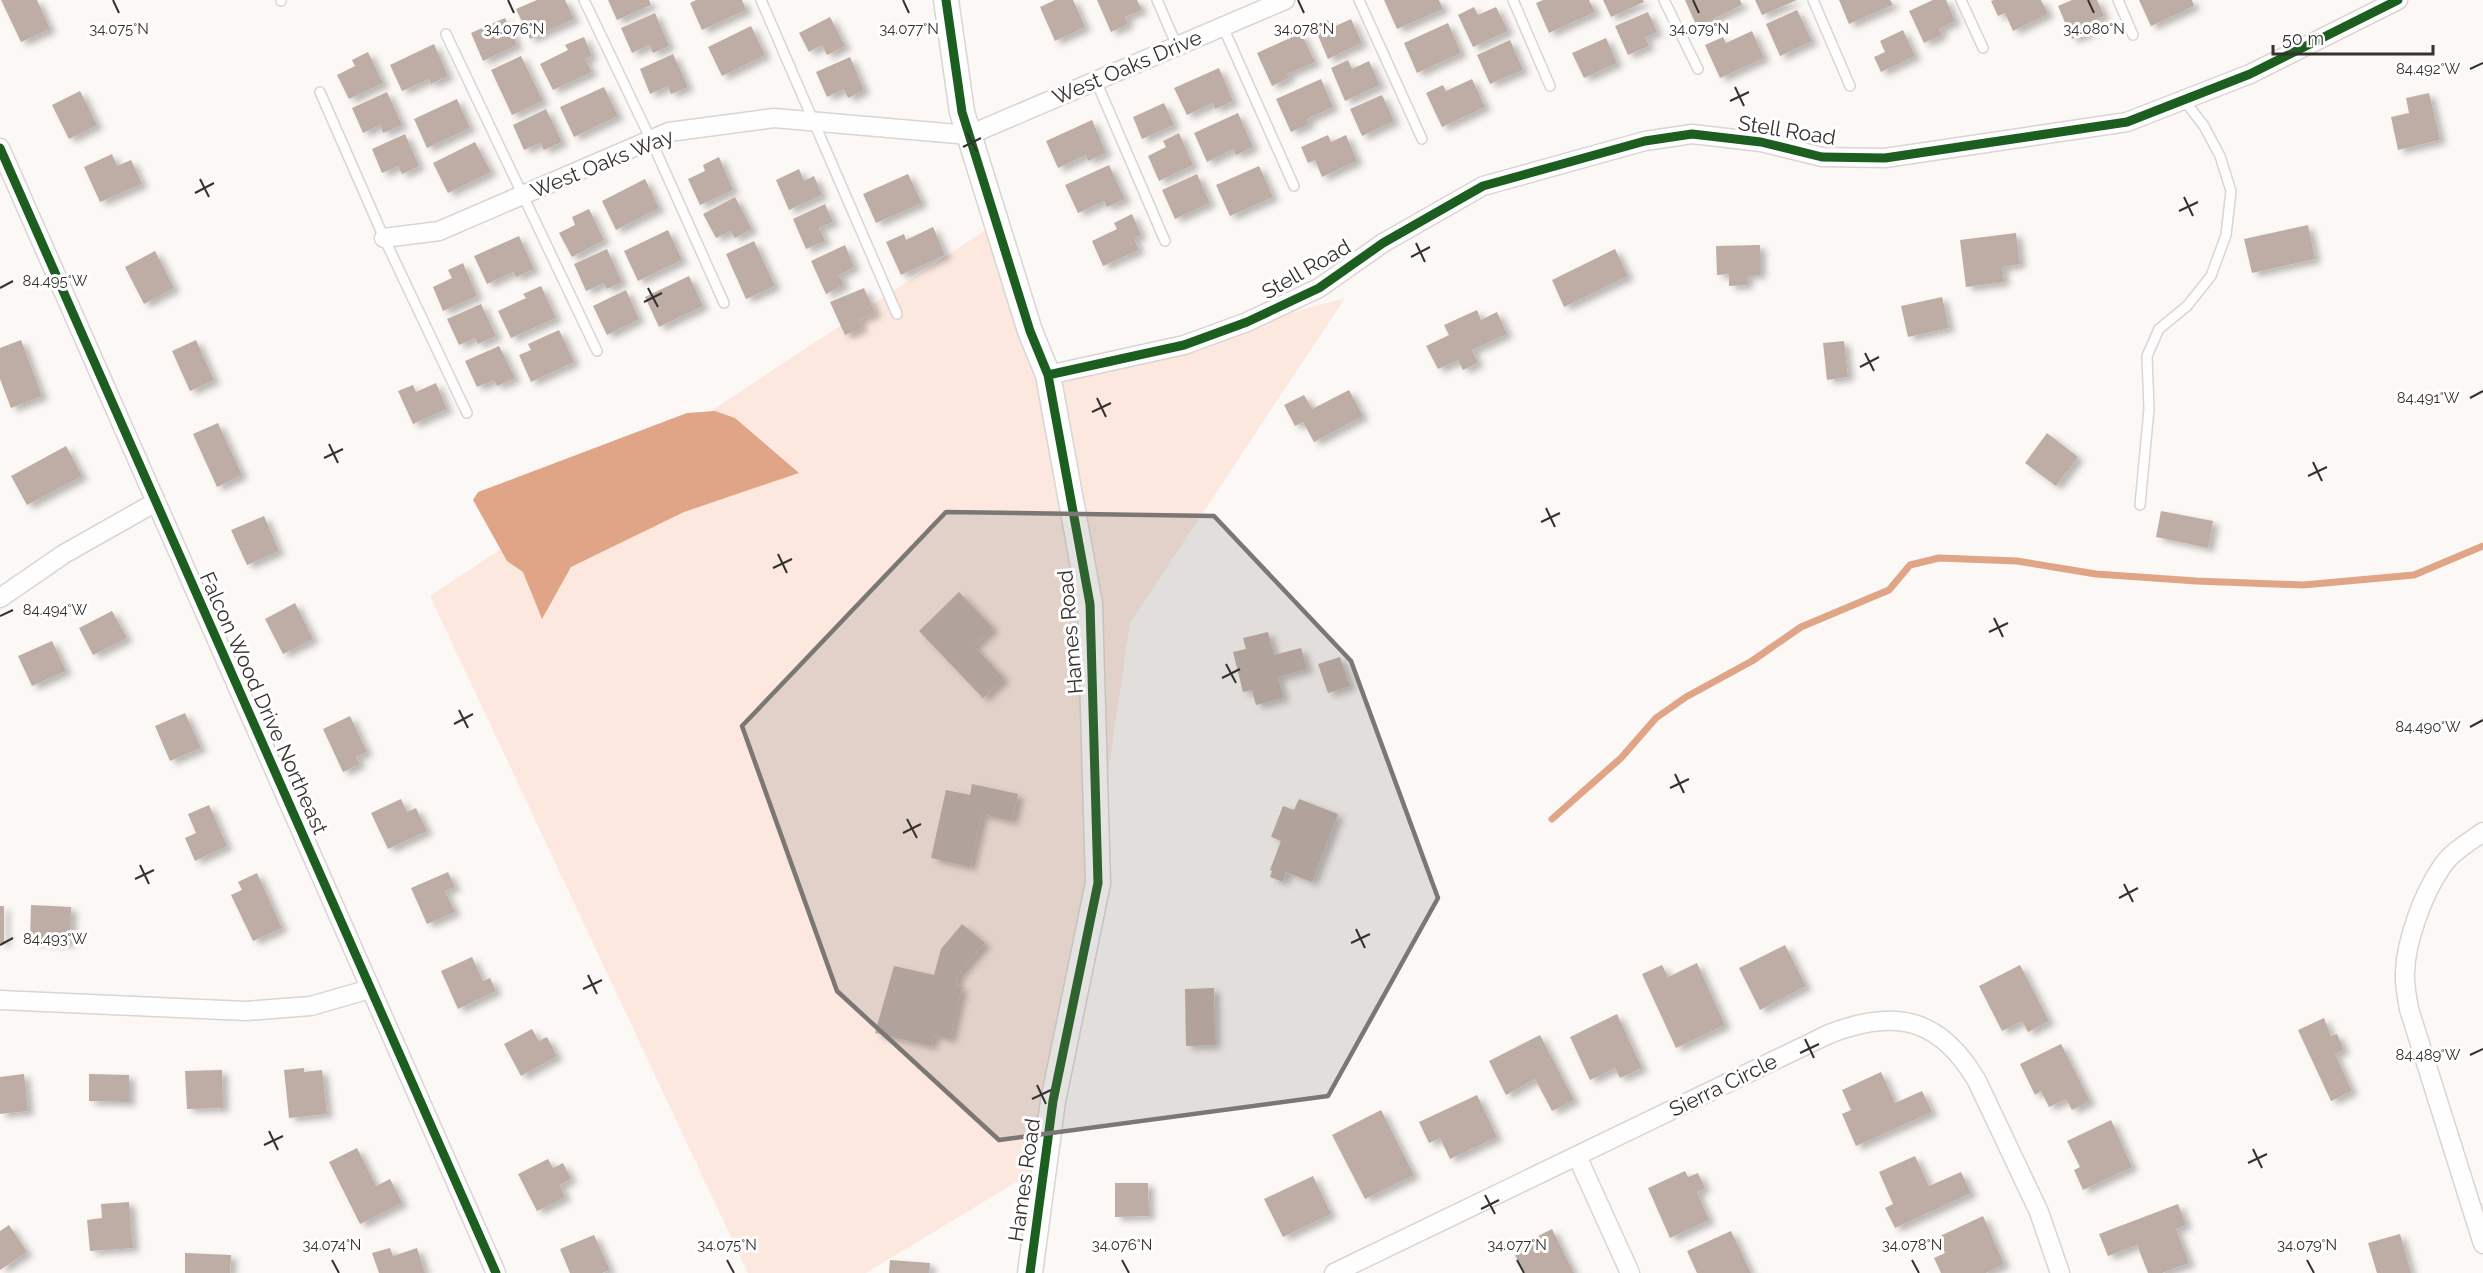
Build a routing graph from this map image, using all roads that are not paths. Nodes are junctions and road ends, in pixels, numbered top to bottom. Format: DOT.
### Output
graph roads {
  1 [pos="584,0"];
  2 [pos="761,0"];
  3 [pos="946,0"];
  4 [pos="1157,0"];
  5 [pos="1285,0"];
  6 [pos="1359,0"];
  7 [pos="1513,0"];
  8 [pos="1664,0"];
  9 [pos="1813,0"];
  10 [pos="1961,0"];
  11 [pos="2118,0"];
  12 [pos="2398,0"];
  13 [pos="1223,27"];
  14 [pos="446,34"];
  15 [pos="2133,35"];
  16 [pos="1177,46"];
  17 [pos="1983,48"];
  18 [pos="1698,69"];
  19 [pos="1096,81"];
  20 [pos="1550,86"];
  21 [pos="1850,86"];
  22 [pos="320,92"];
  23 [pos="2184,99"];
  24 [pos="816,122"];
  25 [pos="969,135"];
  26 [pos="1422,139"];
  27 [pos="651,140"];
  28 [pos="0,148"];
  29 [pos="1294,186"];
  30 [pos="524,194"];
  31 [pos="384,238"];
  32 [pos="1165,241"];
  33 [pos="724,303"];
  34 [pos="897,314"];
  35 [pos="597,351"];
  36 [pos="1048,375"];
  37 [pos="467,413"];
  38 [pos="156,502"];
  39 [pos="2140,505"];
  40 [pos="0,598"];
  41 [pos="2483,832"];
  42 [pos="370,989"];
  43 [pos="0,1000"];
  44 [pos="1577,1156"];
  45 [pos="2483,1244"];
  46 [pos="496,1273"];
  47 [pos="1030,1273"];
  48 [pos="1334,1273"];
  49 [pos="1630,1273"];
  50 [pos="2060,1273"];
  1 -- 27 [label="lane"];
  2 -- 24 [label="lane"];
  3 -- 25 [label="street, Hames Road"];
  4 -- 16 [label="lane"];
  5 -- 13 [label="street, West Oaks Drive"];
  6 -- 26 [label="lane"];
  7 -- 20 [label="lane"];
  8 -- 18 [label="lane"];
  9 -- 21 [label="lane"];
  10 -- 17 [label="lane"];
  11 -- 15 [label="lane"];
  12 -- 23 [label="street, Stell Road"];
  13 -- 16 [label="street, West Oaks Drive"];
  13 -- 29 [label="lane"];
  14 -- 30 [label="lane"];
  16 -- 19 [label="street, West Oaks Drive"];
  19 -- 25 [label="street, West Oaks Drive"];
  19 -- 32 [label="lane"];
  22 -- 31 [label="lane"];
  23 -- 36 [label="street, Stell Road"];
  23 -- 39 [label="lane"];
  24 -- 25 [label="street, West Oaks Way"];
  24 -- 27 [label="street, West Oaks Way"];
  24 -- 34 [label="lane"];
  25 -- 36 [label="street, Hames Road"];
  27 -- 30 [label="street, West Oaks Way"];
  27 -- 33 [label="lane"];
  28 -- 38 [label="street, Falcon Wood Drive Northeast"];
  30 -- 31 [label="street, West Oaks Way"];
  30 -- 35 [label="lane"];
  31 -- 37 [label="lane"];
  36 -- 47 [label="street, Hames Road"];
  38 -- 40 [label="street"];
  38 -- 42 [label="street, Falcon Wood Drive Northeast"];
  41 -- 45 [label="street"];
  42 -- 43 [label="street"];
  42 -- 46 [label="street, Falcon Wood Drive Northeast"];
  44 -- 48 [label="street, Sierra Circle"];
  44 -- 49 [label="street"];
  44 -- 50 [label="street, Sierra Circle"];
}
